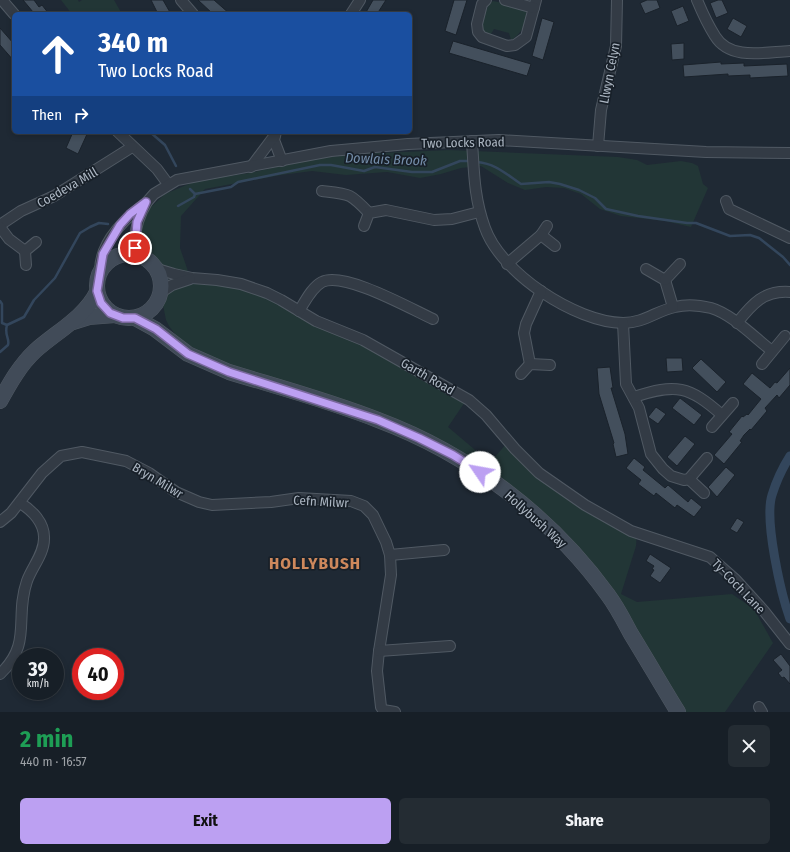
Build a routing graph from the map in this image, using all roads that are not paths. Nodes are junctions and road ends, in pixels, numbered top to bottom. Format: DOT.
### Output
graph roads {
  1 [pos="2,0"];
  2 [pos="181,0"];
  3 [pos="360,0"];
  4 [pos="486,0"];
  5 [pos="505,0"];
  6 [pos="617,0"];
  7 [pos="696,0"];
  8 [pos="535,4"];
  9 [pos="12,12"];
  10 [pos="191,12"];
  11 [pos="352,12"];
  12 [pos="790,51"];
  13 [pos="120,134"];
  14 [pos="275,134"];
  15 [pos="276,134"];
  16 [pos="472,141"];
  17 [pos="598,146"];
  18 [pos="132,147"];
  19 [pos="790,153"];
  20 [pos="282,161"];
  21 [pos="251,167"];
  22 [pos="168,184"];
  23 [pos="322,190"];
  24 [pos="726,201"];
  25 [pos="146,202"];
  26 [pos="479,212"];
  27 [pos="369,213"];
  28 [pos="0,226"];
  29 [pos="364,226"];
  30 [pos="790,238"];
  31 [pos="36,242"];
  32 [pos="555,246"];
  33 [pos="25,251"];
  34 [pos="138,256"];
  35 [pos="507,264"];
  36 [pos="680,264"];
  37 [pos="26,265"];
  38 [pos="154,268"];
  39 [pos="646,269"];
  40 [pos="100,271"];
  41 [pos="192,278"];
  42 [pos="665,280"];
  43 [pos="541,291"];
  44 [pos="97,292"];
  45 [pos="790,292"];
  46 [pos="158,298"];
  47 [pos="673,307"];
  48 [pos="299,311"];
  49 [pos="114,315"];
  50 [pos="135,318"];
  51 [pos="434,319"];
  52 [pos="70,323"];
  53 [pos="623,323"];
  54 [pos="737,323"];
  55 [pos="785,336"];
  56 [pos="172,342"];
  57 [pos="772,352"];
  58 [pos="530,364"];
  59 [pos="762,364"];
  60 [pos="550,365"];
  61 [pos="521,374"];
  62 [pos="634,397"];
  63 [pos="0,401"];
  64 [pos="733,402"];
  65 [pos="722,415"];
  66 [pos="712,427"];
  67 [pos="707,458"];
  68 [pos="689,479"];
  69 [pos="704,493"];
  70 [pos="199,502"];
  71 [pos="20,503"];
  72 [pos="0,522"];
  73 [pos="631,531"];
  74 [pos="444,550"];
  75 [pos="390,555"];
  76 [pos="790,644"];
  77 [pos="450,646"];
  78 [pos="379,651"];
  79 [pos="0,674"];
  80 [pos="394,712"];
  81 [pos="678,712"];
  1 -- 9 [label="street"];
  2 -- 10 [label="street"];
  3 -- 11 [label="street"];
  4 -- 8 [label="street"];
  5 -- 8 [label="street"];
  6 -- 17 [label="street, Llwyn Celyn"];
  7 -- 12 [label="street"];
  13 -- 18 [label="street"];
  14 -- 21 [label="street"];
  15 -- 20 [label="street"];
  16 -- 17 [label="street, Two Locks Road"];
  16 -- 20 [label="street, Two Locks Road"];
  16 -- 26 [label="street"];
  17 -- 19 [label="street, Two Locks Road"];
  18 -- 22 [label="street"];
  18 -- 28 [label="street, Coedeva Mill"];
  20 -- 21 [label="street, Two Locks Road"];
  21 -- 22 [label="street, Two Locks Road"];
  22 -- 25 [label="street, Two Locks Road"];
  23 -- 27 [label="street"];
  24 -- 30 [label="street"];
  25 -- 34 [label="street, Two Locks Road"];
  25 -- 40 [label="street, Two Locks Road"];
  26 -- 27 [label="street"];
  26 -- 35 [label="street"];
  27 -- 29 [label="street"];
  28 -- 33 [label="street, Coedeva Mill"];
  31 -- 33 [label="street"];
  32 -- 35 [label="street"];
  33 -- 37 [label="street"];
  34 -- 38 [label="street"];
  34 -- 40 [label="street"];
  35 -- 43 [label="street"];
  36 -- 42 [label="street"];
  38 -- 41 [label="street, Garth Road"];
  38 -- 46 [label="street, Hollybush Way"];
  39 -- 42 [label="street"];
  40 -- 44 [label="street, Hollybush Way"];
  41 -- 46 [label="street, Garth Road"];
  41 -- 48 [label="street, Garth Road"];
  42 -- 47 [label="street"];
  43 -- 53 [label="street"];
  43 -- 58 [label="street"];
  44 -- 49 [label="street"];
  44 -- 52 [label="street, Hollybush Way"];
  45 -- 54 [label="street"];
  46 -- 50 [label="street"];
  46 -- 56 [label="street, Hollybush Way"];
  47 -- 53 [label="street"];
  47 -- 54 [label="street"];
  48 -- 51 [label="street"];
  48 -- 73 [label="street, Garth Road"];
  49 -- 50 [label="street, Hollybush Way"];
  49 -- 52 [label="street, Hollybush Way"];
  50 -- 56 [label="street, Hollybush Way"];
  52 -- 63 [label="street, Hollybush Way"];
  53 -- 62 [label="street"];
  54 -- 57 [label="street"];
  55 -- 57 [label="street"];
  56 -- 81 [label="street, Hollybush Way"];
  57 -- 59 [label="street"];
  58 -- 60 [label="street"];
  58 -- 61 [label="street"];
  62 -- 65 [label="street"];
  62 -- 68 [label="street"];
  64 -- 65 [label="street"];
  65 -- 66 [label="street"];
  67 -- 68 [label="street"];
  68 -- 69 [label="street"];
  70 -- 71 [label="street, Bryn Milwr"];
  70 -- 75 [label="street, Cefn Milwr"];
  71 -- 72 [label="street, Bryn Milwr"];
  71 -- 79 [label="street"];
  73 -- 76 [label="street, Ty-Coch Lane"];
  74 -- 75 [label="street"];
  75 -- 78 [label="street, Cefn Milwr"];
  77 -- 78 [label="street"];
  78 -- 80 [label="street, Cefn Milwr"];
}
